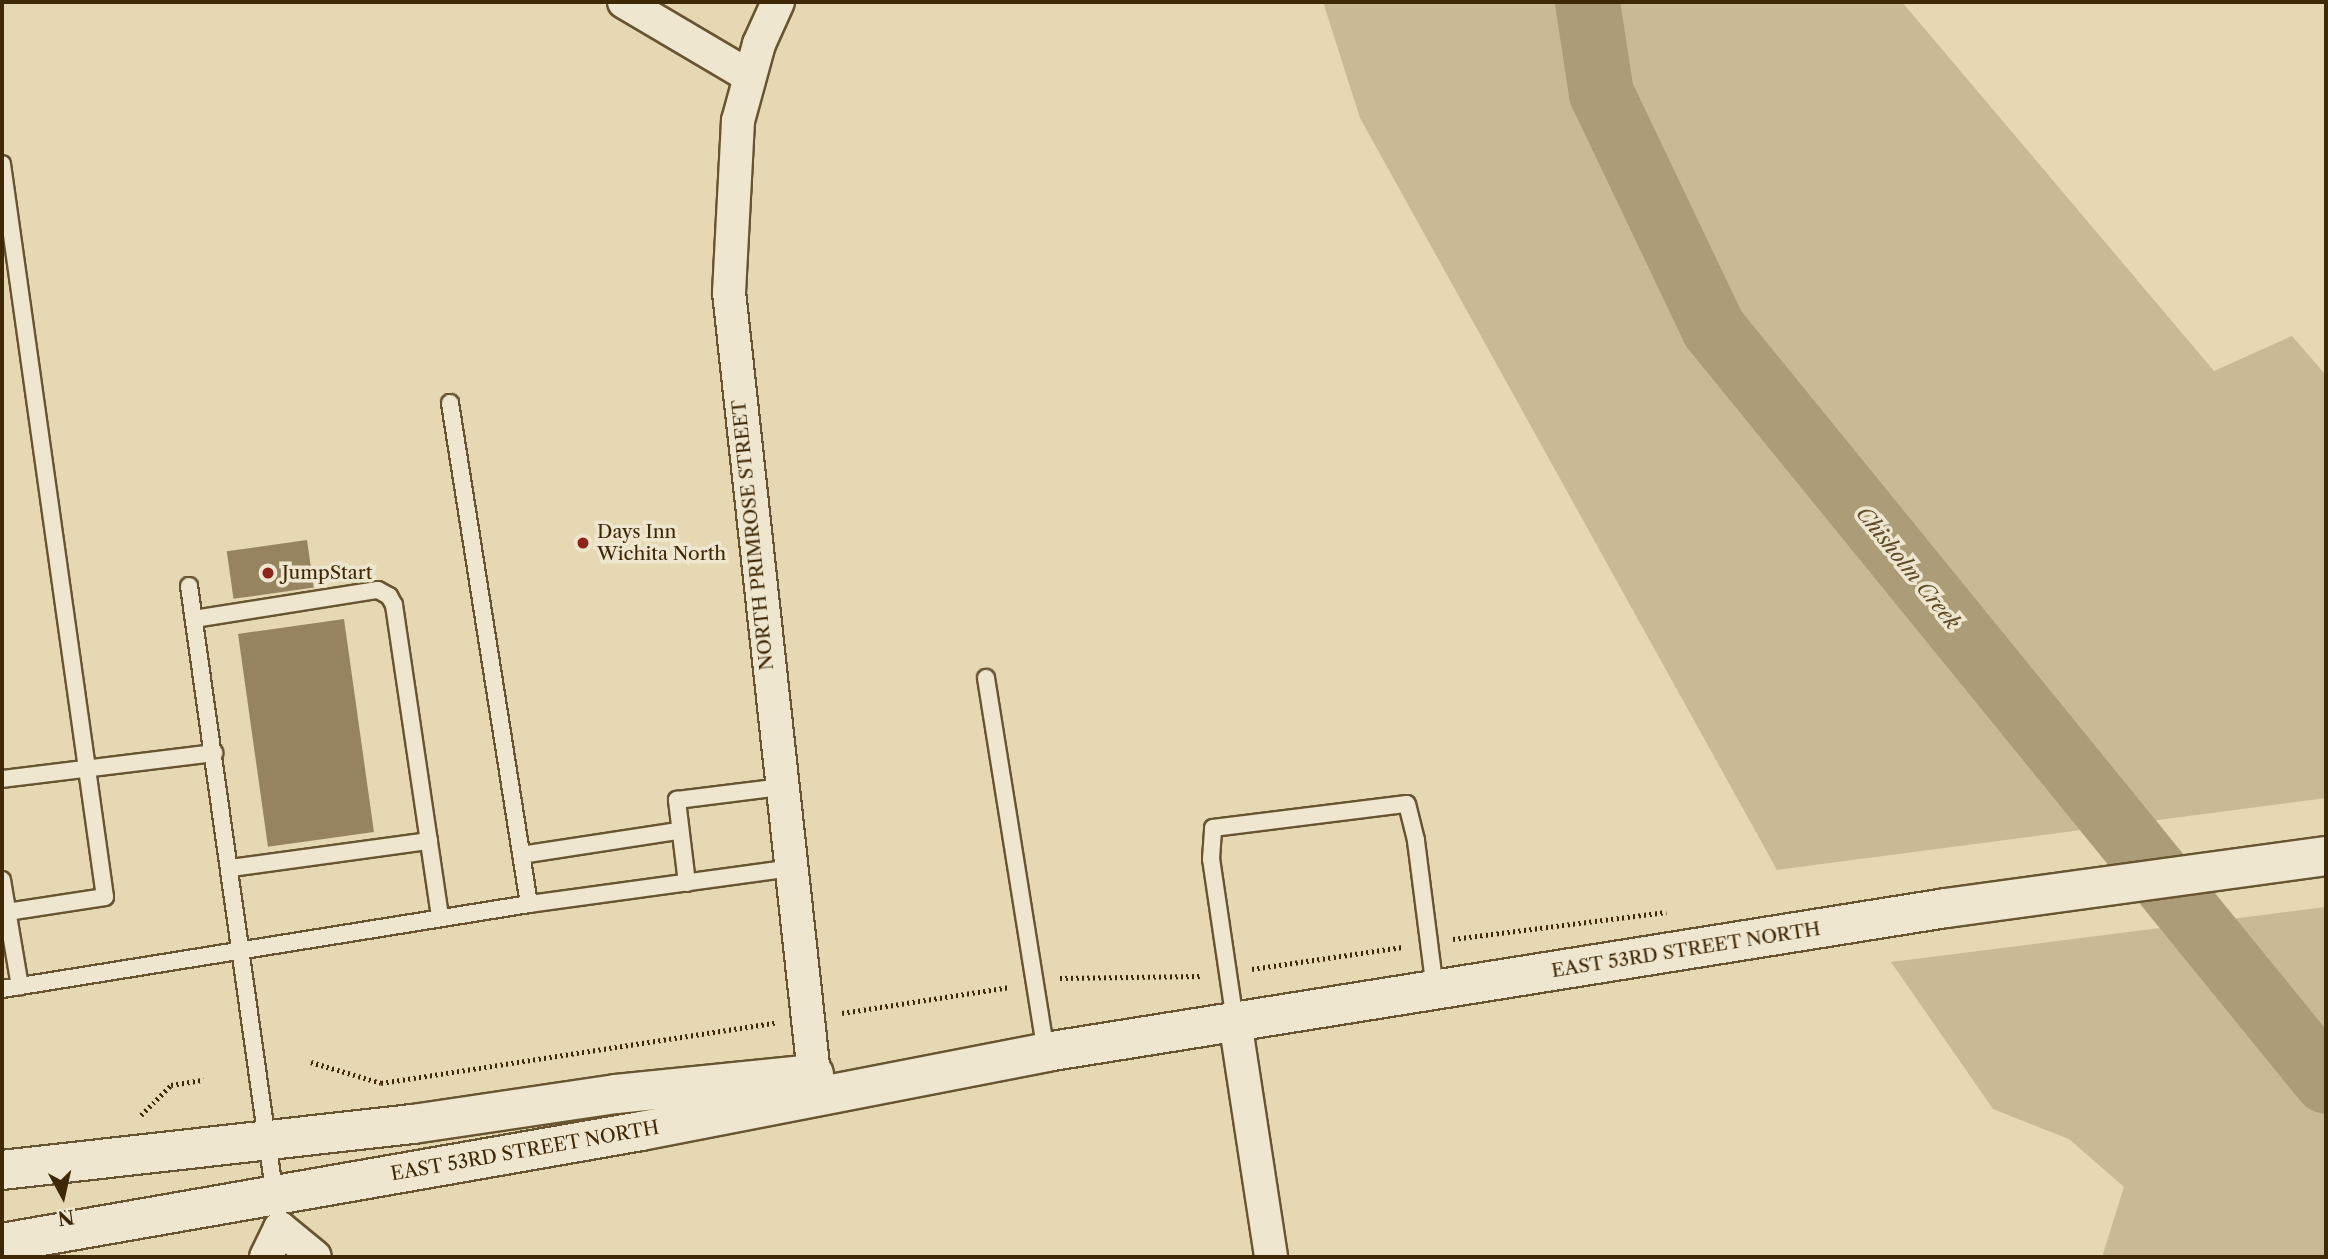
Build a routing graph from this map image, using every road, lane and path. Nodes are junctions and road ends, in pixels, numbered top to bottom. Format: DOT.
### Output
graph roads {
  1 [pos="624,2"];
  2 [pos="778,2"];
  3 [pos="749,76"];
  4 [pos="2,164"];
  5 [pos="450,403"];
  6 [pos="190,586"];
  7 [pos="194,619"];
  8 [pos="986,678"];
  9 [pos="214,753"];
  10 [pos="86,769"];
  11 [pos="2,779"];
  12 [pos="782,787"];
  13 [pos="678,831"];
  14 [pos="429,841"];
  15 [pos="521,855"];
  16 [pos="2321,857"];
  17 [pos="231,868"];
  18 [pos="791,868"];
  19 [pos="2,880"];
  20 [pos="687,883"];
  21 [pos="529,904"];
  22 [pos="1678,910"];
  23 [pos="7,912"];
  24 [pos="440,918"];
  25 [pos="1429,943"];
  26 [pos="243,950"];
  27 [pos="1228,972"];
  28 [pos="1035,983"];
  29 [pos="20,986"];
  30 [pos="2,989"];
  31 [pos="1434,990"];
  32 [pos="808,1018"];
  33 [pos="1235,1021"];
  34 [pos="1046,1052"];
  35 [pos="311,1062"];
  36 [pos="814,1074"];
  37 [pos="204,1080"];
  38 [pos="129,1116"];
  39 [pos="268,1141"];
  40 [pos="2,1170"];
  41 [pos="277,1211"];
  42 [pos="2,1243"];
  43 [pos="267,1257"];
  44 [pos="315,1257"];
  45 [pos="1271,1257"];
  1 -- 3 [label="street"];
  2 -- 3 [label="street, NORTH PRIMROSE STREET"];
  3 -- 12 [label="street, NORTH PRIMROSE STREET"];
  4 -- 10 [label="lane"];
  5 -- 15 [label="lane"];
  6 -- 7 [label="lane"];
  7 -- 9 [label="lane"];
  7 -- 14 [label="lane"];
  8 -- 28 [label="lane"];
  9 -- 10 [label="lane"];
  9 -- 17 [label="lane"];
  10 -- 11 [label="lane"];
  10 -- 23 [label="lane"];
  12 -- 13 [label="lane"];
  12 -- 18 [label="street, NORTH PRIMROSE STREET"];
  13 -- 15 [label="lane"];
  13 -- 20 [label="lane"];
  14 -- 17 [label="lane"];
  14 -- 24 [label="lane"];
  15 -- 21 [label="lane"];
  16 -- 31 [label="main road, EAST 53RD STREET NORTH"];
  17 -- 26 [label="lane"];
  18 -- 20 [label="lane"];
  18 -- 32 [label="street, NORTH PRIMROSE STREET"];
  19 -- 23 [label="lane"];
  20 -- 21 [label="lane"];
  21 -- 24 [label="lane"];
  22 -- 25 [label="path"];
  23 -- 29 [label="lane"];
  24 -- 26 [label="lane"];
  25 -- 27 [label="path"];
  25 -- 27 [label="lane"];
  25 -- 31 [label="lane"];
  26 -- 29 [label="lane"];
  26 -- 39 [label="lane"];
  27 -- 28 [label="path"];
  27 -- 33 [label="lane"];
  28 -- 32 [label="path"];
  28 -- 34 [label="lane"];
  29 -- 30 [label="lane"];
  31 -- 33 [label="main road, EAST 53RD STREET NORTH"];
  32 -- 35 [label="path"];
  32 -- 36 [label="street, NORTH PRIMROSE STREET"];
  33 -- 34 [label="main road, EAST 53RD STREET NORTH"];
  33 -- 45 [label="street"];
  34 -- 36 [label="main road, EAST 53RD STREET NORTH"];
  34 -- 41 [label="main road, EAST 53RD STREET NORTH"];
  36 -- 39 [label="main road, EAST 53RD STREET NORTH"];
  37 -- 38 [label="path"];
  39 -- 40 [label="main road, EAST 53RD STREET NORTH"];
  39 -- 41 [label="lane"];
  41 -- 42 [label="main road, EAST 53RD STREET NORTH"];
  41 -- 43 [label="street"];
  41 -- 44 [label="street"];
}
